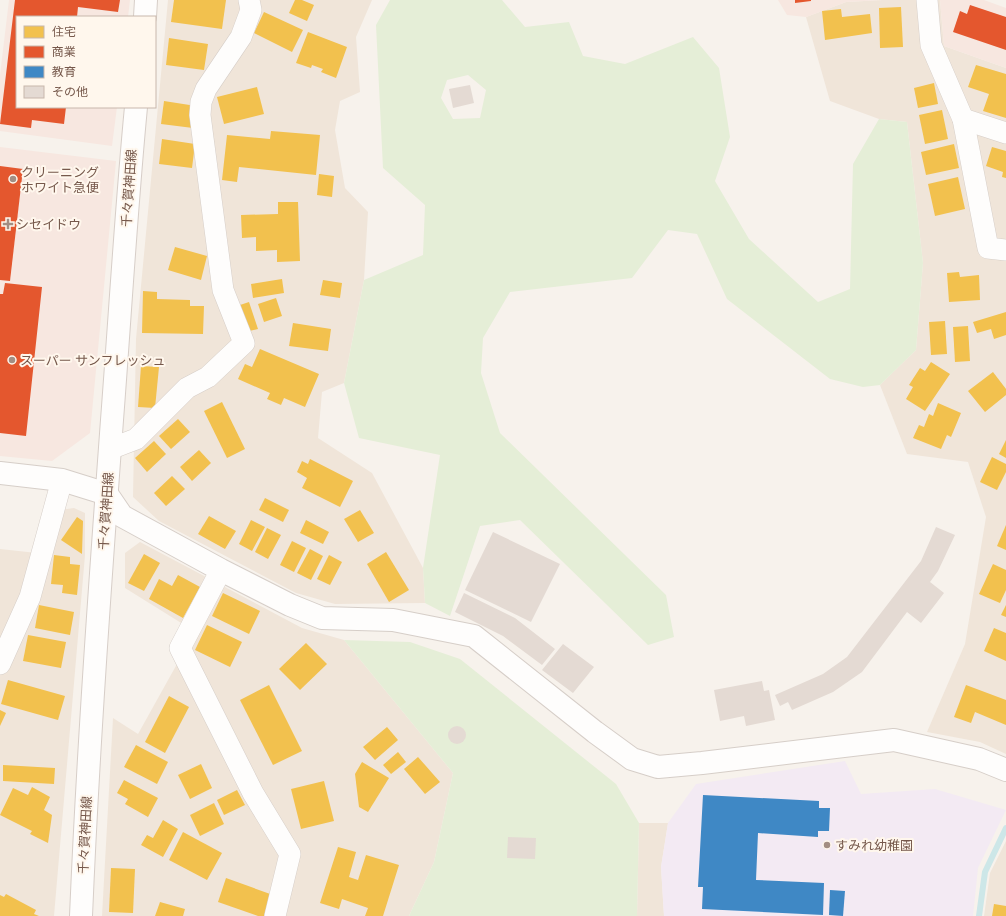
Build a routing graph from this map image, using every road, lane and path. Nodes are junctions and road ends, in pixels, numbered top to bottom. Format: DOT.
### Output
graph roads {
  1 [pos="146,0"];
  2 [pos="249,0"];
  3 [pos="927,0"];
  4 [pos="145,16"];
  5 [pos="136,108"];
  6 [pos="963,119"];
  7 [pos="1006,133"];
  8 [pos="1006,250"];
  9 [pos="110,450"];
  10 [pos="0,473"];
  11 [pos="62,480"];
  12 [pos="107,494"];
  13 [pos="221,570"];
  14 [pos="0,664"];
  15 [pos="1006,770"];
  16 [pos="81,916"];
  17 [pos="275,916"];
  1 -- 4 [label="street"];
  2 -- 9 [label="street"];
  3 -- 6 [label="street"];
  5 -- 9 [label="street, 千々賀神田線"];
  6 -- 7 [label="street"];
  6 -- 8 [label="street"];
  9 -- 12 [label="street, 千々賀神田線"];
  10 -- 11 [label="street"];
  11 -- 12 [label="street"];
  11 -- 14 [label="street"];
  12 -- 13 [label="street"];
  12 -- 16 [label="street, 千々賀神田線"];
  13 -- 15 [label="street"];
  13 -- 17 [label="street"];
}
